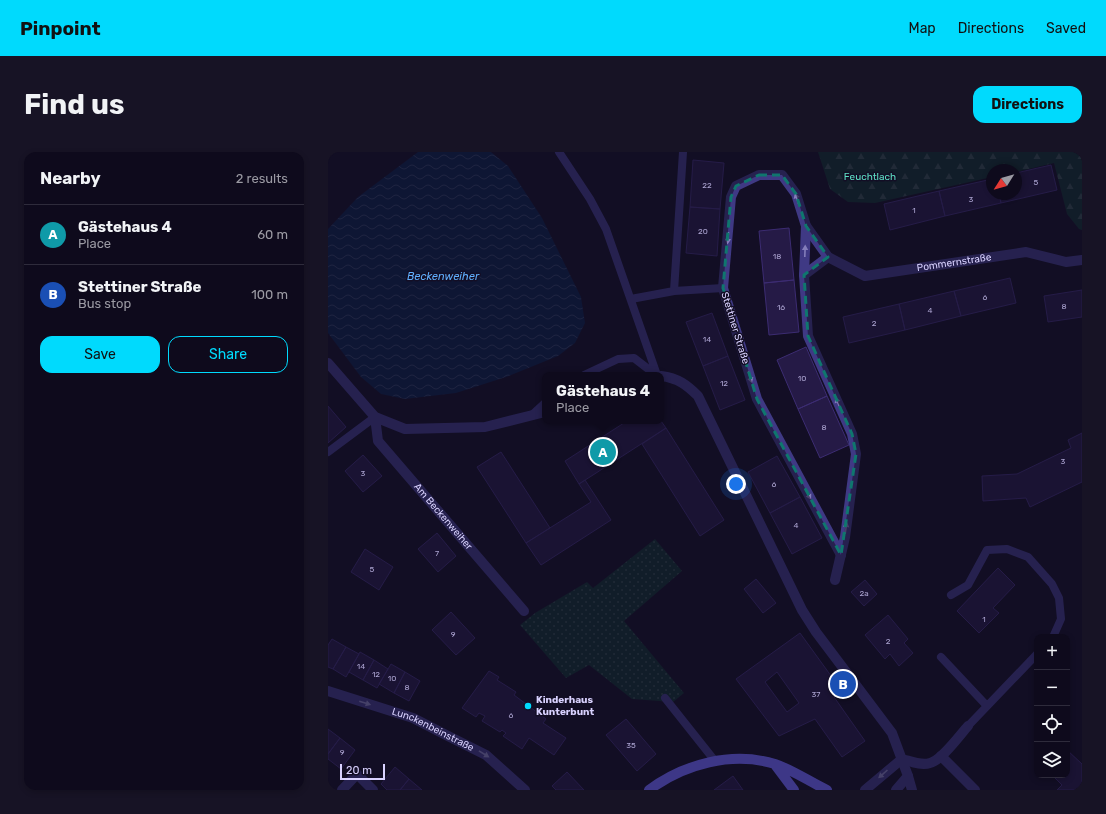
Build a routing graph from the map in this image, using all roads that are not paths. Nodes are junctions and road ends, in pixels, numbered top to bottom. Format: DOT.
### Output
graph roads {
  1 [pos="559,152"];
  2 [pos="683,152"];
  3 [pos="806,226"];
  4 [pos="828,257"];
  5 [pos="1082,260"];
  6 [pos="804,275"];
  7 [pos="723,288"];
  8 [pos="674,291"];
  9 [pos="631,299"];
  10 [pos="328,363"];
  11 [pos="590,372"];
  12 [pos="652,372"];
  13 [pos="655,372"];
  14 [pos="664,376"];
  15 [pos="542,406"];
  16 [pos="542,413"];
  17 [pos="375,417"];
  18 [pos="531,417"];
  19 [pos="328,452"];
  20 [pos="841,555"];
  21 [pos="835,580"];
  22 [pos="950,595"];
  23 [pos="524,612"];
  24 [pos="1054,634"];
  25 [pos="940,657"];
  26 [pos="1034,657"];
  27 [pos="328,691"];
  28 [pos="665,698"];
  29 [pos="987,706"];
  30 [pos="968,726"];
  31 [pos="941,756"];
  32 [pos="902,759"];
  33 [pos="715,761"];
  34 [pos="775,764"];
  35 [pos="908,776"];
  36 [pos="342,790"];
  37 [pos="373,790"];
  38 [pos="525,790"];
  39 [pos="649,790"];
  40 [pos="794,790"];
  41 [pos="827,790"];
  42 [pos="864,790"];
  43 [pos="896,790"];
  44 [pos="912,790"];
  45 [pos="976,790"];
  1 -- 9 [label="lane"];
  2 -- 8 [label="lane"];
  3 -- 4 [label="street, Stettiner Straße"];
  6 -- 3 [label="street, Stettiner Straße, one-way"];
  3 -- 7 [label="street, Stettiner Straße, one-way"];
  4 -- 5 [label="street, Pommernstraße"];
  4 -- 6 [label="street"];
  20 -- 6 [label="street, Stettiner Straße, one-way"];
  7 -- 8 [label="lane"];
  7 -- 20 [label="street, Stettiner Straße, one-way"];
  8 -- 9 [label="lane"];
  9 -- 13 [label="lane"];
  10 -- 17 [label="street"];
  11 -- 12 [label="lane"];
  14 -- 32 [label="street"];
  15 -- 18 [label="lane"];
  16 -- 18 [label="street"];
  17 -- 18 [label="street"];
  17 -- 19 [label="lane"];
  17 -- 23 [label="street, Am Beckenweiher"];
  20 -- 21 [label="street, Stettiner Straße"];
  22 -- 24 [label="lane"];
  25 -- 29 [label="lane"];
  26 -- 29 [label="lane"];
  27 -- 38 [label="street, Lunckenbeinstraße, one-way"];
  28 -- 33 [label="lane"];
  29 -- 30 [label="lane"];
  30 -- 31 [label="street"];
  31 -- 32 [label="street"];
  31 -- 45 [label="street"];
  32 -- 35 [label="street"];
  32 -- 42 [label="street, one-way"];
  33 -- 34 [label="main road"];
  33 -- 39 [label="main road"];
  34 -- 40 [label="main road"];
  34 -- 41 [label="main road"];
  35 -- 43 [label="street"];
  35 -- 44 [label="street"];
  36 -- 37 [label="street"];
}
